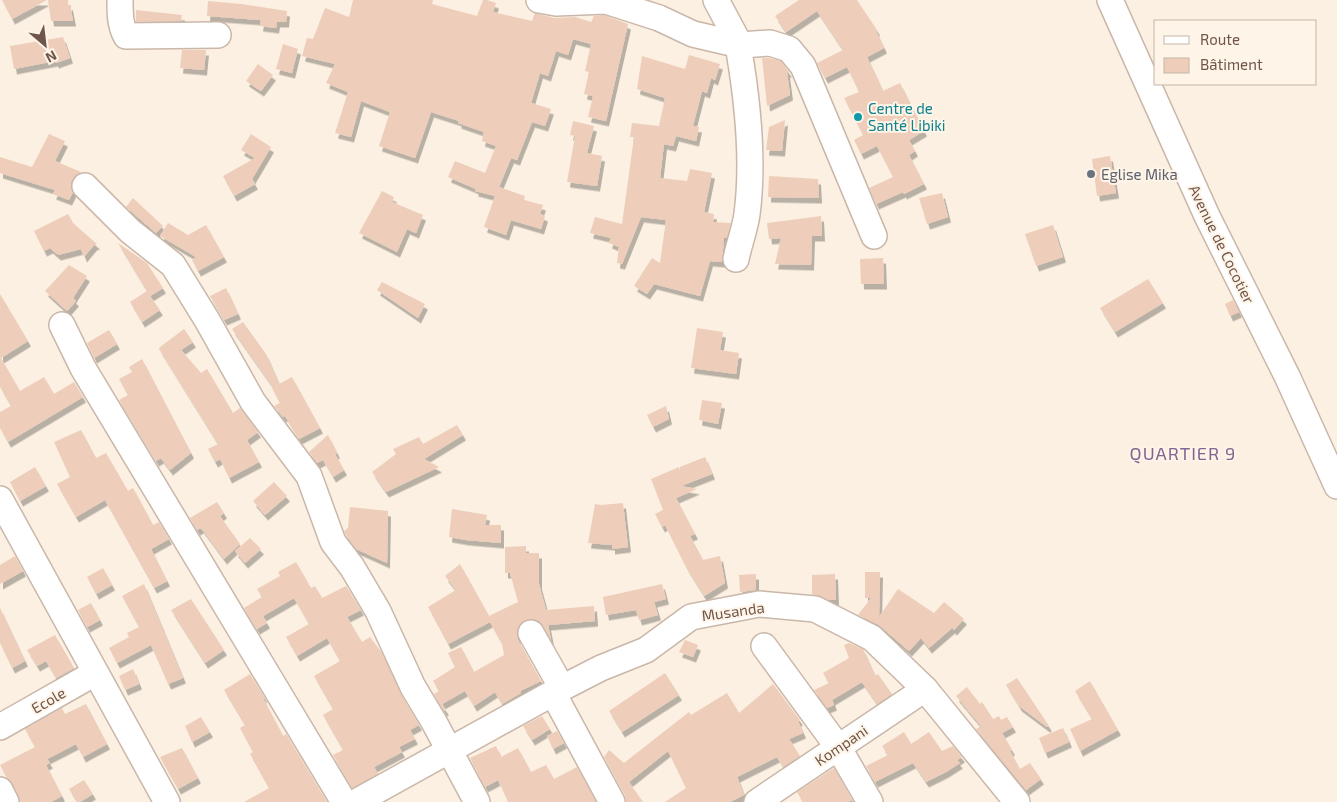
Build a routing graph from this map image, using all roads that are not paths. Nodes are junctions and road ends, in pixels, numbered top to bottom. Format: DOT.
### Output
graph roads {
  1 [pos="120,0"];
  2 [pos="539,0"];
  3 [pos="716,0"];
  4 [pos="1110,0"];
  5 [pos="218,35"];
  6 [pos="740,45"];
  7 [pos="85,186"];
  8 [pos="874,236"];
  9 [pos="736,259"];
  10 [pos="62,325"];
  11 [pos="1337,486"];
  12 [pos="0,499"];
  13 [pos="531,633"];
  14 [pos="764,646"];
  15 [pos="95,673"];
  16 [pos="925,689"];
  17 [pos="557,691"];
  18 [pos="0,727"];
  19 [pos="838,747"];
  20 [pos="448,751"];
  21 [pos="0,790"];
  22 [pos="6,802"];
  23 [pos="167,802"];
  24 [pos="344,802"];
  25 [pos="356,802"];
  26 [pos="477,802"];
  27 [pos="612,802"];
  28 [pos="757,802"];
  29 [pos="870,802"];
  30 [pos="1017,802"];
  1 -- 5 [label="street"];
  2 -- 6 [label="street"];
  3 -- 6 [label="street"];
  4 -- 11 [label="street, Avenue de Cocotier"];
  6 -- 8 [label="street"];
  6 -- 9 [label="street"];
  7 -- 20 [label="street"];
  10 -- 24 [label="street"];
  12 -- 15 [label="street"];
  13 -- 17 [label="street"];
  14 -- 19 [label="street"];
  15 -- 18 [label="street, Ecole"];
  15 -- 23 [label="street"];
  16 -- 17 [label="street, Musanda"];
  16 -- 19 [label="street, Kompani"];
  16 -- 30 [label="street, Musanda"];
  17 -- 20 [label="street, Musanda"];
  17 -- 27 [label="street"];
  19 -- 28 [label="street, Kompani"];
  19 -- 29 [label="street"];
  20 -- 25 [label="street, Musanda"];
  20 -- 26 [label="street"];
  21 -- 22 [label="street"];
}
